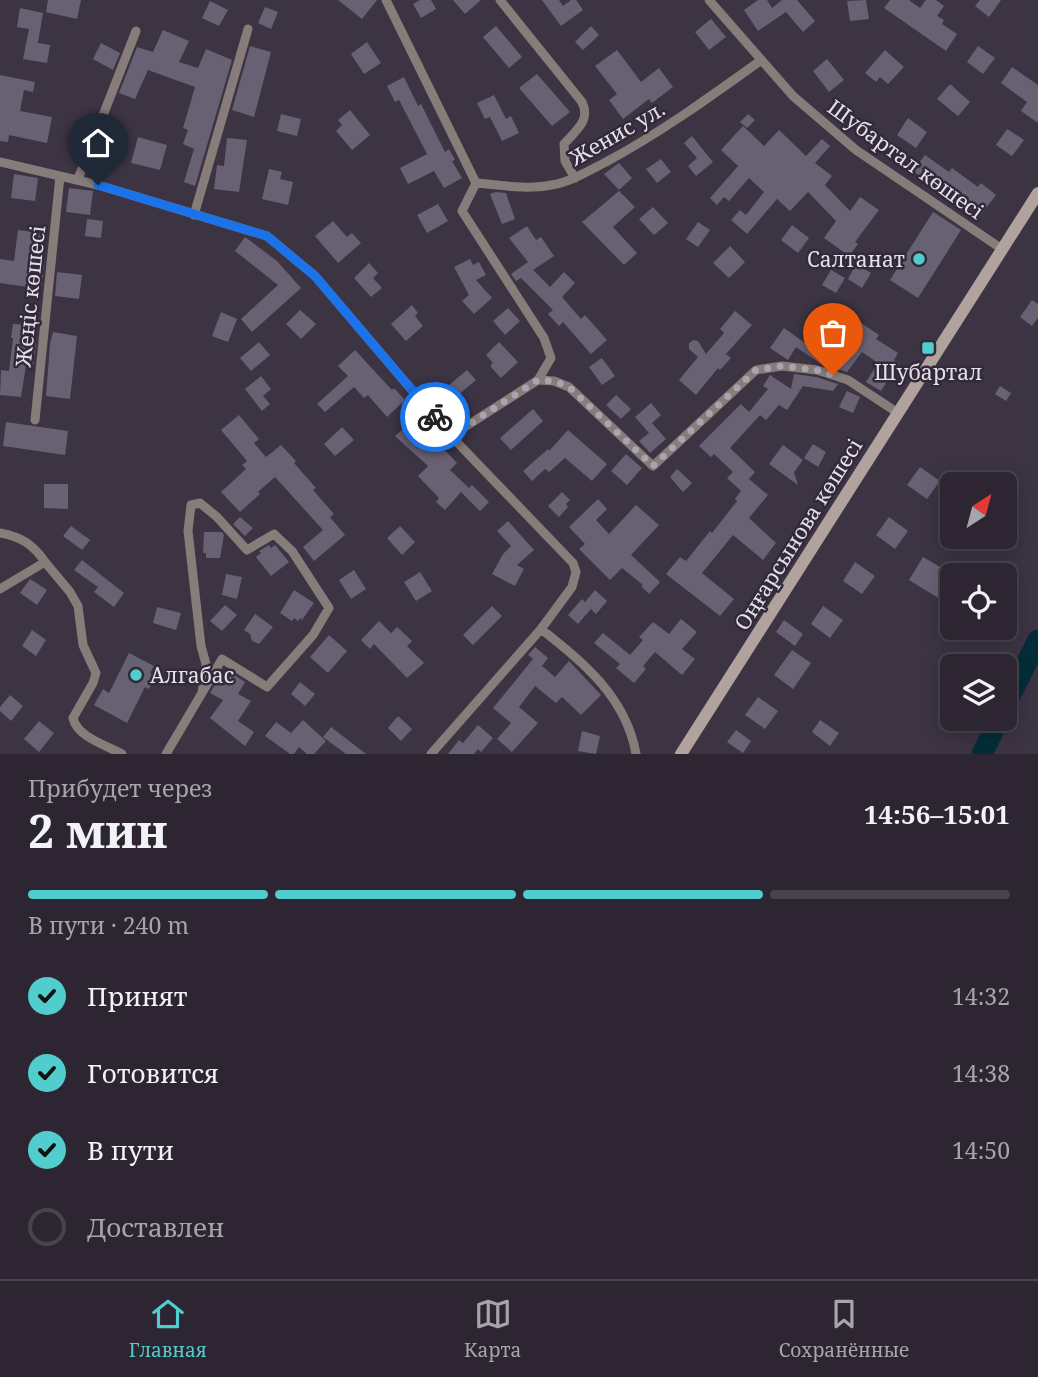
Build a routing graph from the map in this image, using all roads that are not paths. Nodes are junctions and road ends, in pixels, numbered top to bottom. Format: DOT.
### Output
graph roads {
  1 [pos="386,0"];
  2 [pos="500,0"];
  3 [pos="709,0"];
  4 [pos="248,29"];
  5 [pos="136,31"];
  6 [pos="760,61"];
  7 [pos="0,162"];
  8 [pos="60,176"];
  9 [pos="575,178"];
  10 [pos="78,180"];
  11 [pos="476,183"];
  12 [pos="1038,193"];
  13 [pos="194,215"];
  14 [pos="1002,249"];
  15 [pos="538,380"];
  16 [pos="898,412"];
  17 [pos="35,420"];
  18 [pos="451,436"];
  19 [pos="0,533"];
  20 [pos="45,562"];
  21 [pos="0,589"];
  22 [pos="541,629"];
  23 [pos="202,693"];
  24 [pos="122,754"];
  25 [pos="166,754"];
  26 [pos="431,754"];
  27 [pos="636,754"];
  28 [pos="681,754"];
  1 -- 11 [label="street"];
  2 -- 9 [label="street"];
  3 -- 6 [label="street, Шубартал көшесі"];
  4 -- 13 [label="street"];
  5 -- 10 [label="street"];
  6 -- 9 [label="street, Женис ул."];
  6 -- 14 [label="street, Шубартал көшесі"];
  7 -- 8 [label="street"];
  8 -- 10 [label="street"];
  8 -- 17 [label="street, Жеңіс көшесі"];
  9 -- 11 [label="street, Женис ул."];
  10 -- 13 [label="street"];
  11 -- 15 [label="street"];
  12 -- 14 [label="main road, Оңғарсынова көшесі"];
  13 -- 18 [label="street"];
  14 -- 16 [label="main road, Оңғарсынова көшесі"];
  15 -- 16 [label="street"];
  15 -- 18 [label="street"];
  16 -- 28 [label="main road, Оңғарсынова көшесі"];
  18 -- 22 [label="street"];
  19 -- 20 [label="street"];
  20 -- 21 [label="street"];
  20 -- 24 [label="street"];
  22 -- 26 [label="street"];
  22 -- 27 [label="street"];
  23 -- 23 [label="street"];
  23 -- 25 [label="street"];
}
